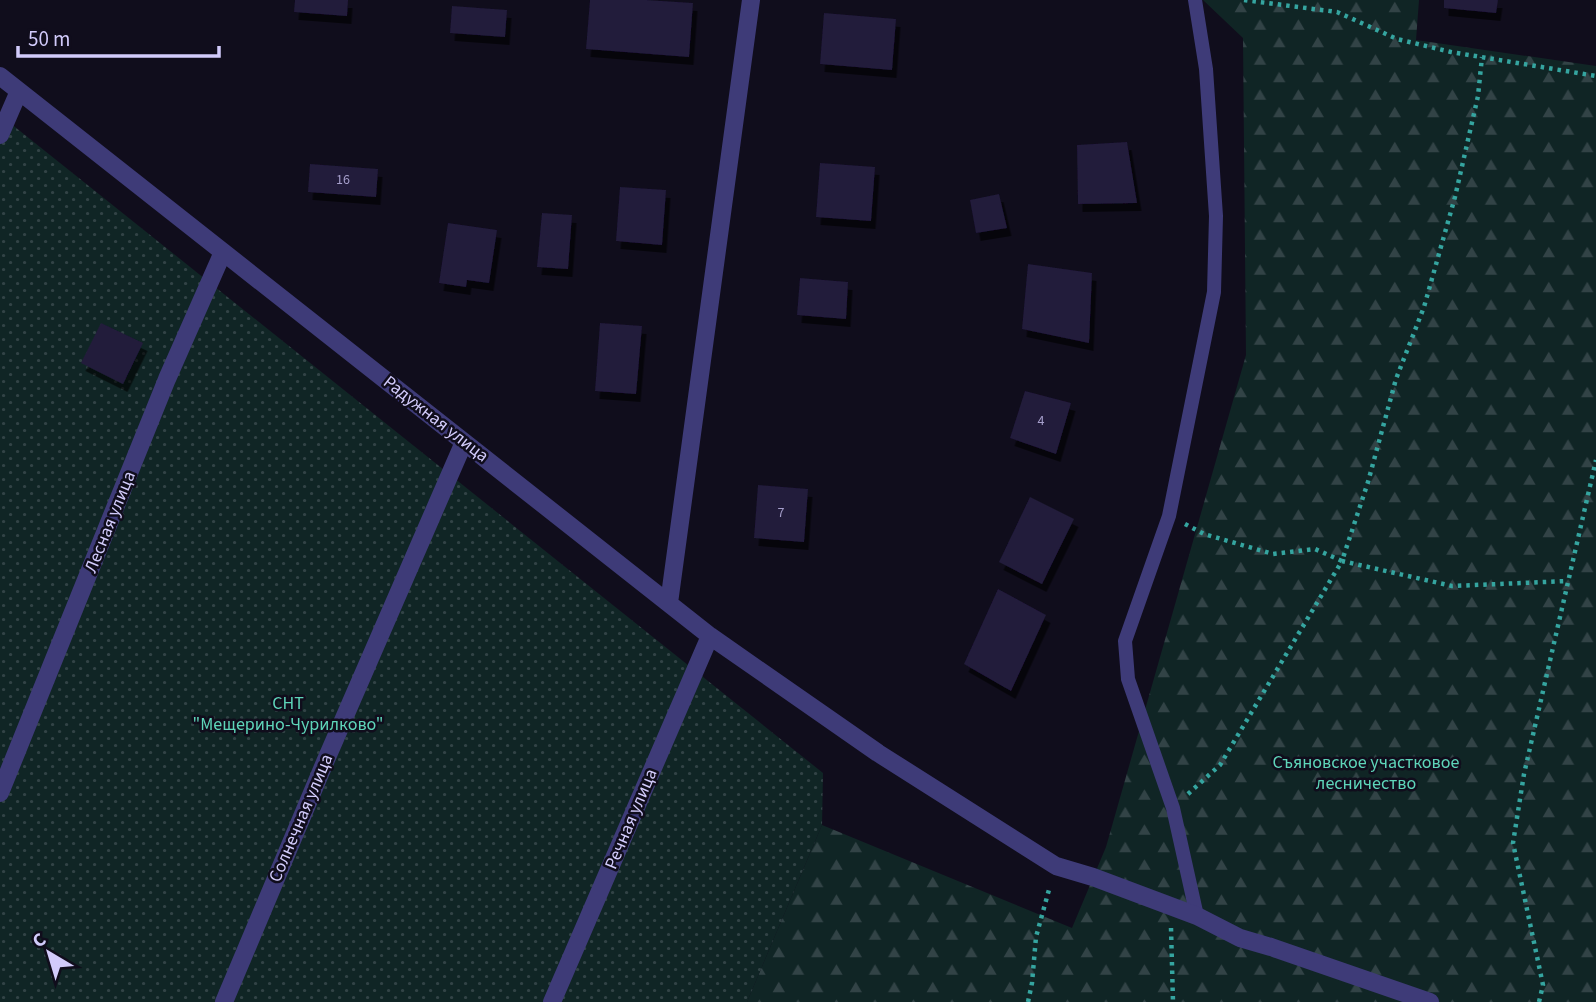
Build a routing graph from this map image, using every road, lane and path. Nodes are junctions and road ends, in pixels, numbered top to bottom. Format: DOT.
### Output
graph roads {
  1 [pos="751,0"];
  2 [pos="1195,0"];
  3 [pos="1244,0"];
  4 [pos="1482,57"];
  5 [pos="0,76"];
  6 [pos="1596,76"];
  7 [pos="19,91"];
  8 [pos="0,135"];
  9 [pos="223,252"];
  10 [pos="464,442"];
  11 [pos="1596,460"];
  12 [pos="1169,516"];
  13 [pos="1342,561"];
  14 [pos="1568,581"];
  15 [pos="669,603"];
  16 [pos="710,636"];
  17 [pos="0,793"];
  18 [pos="1173,808"];
  19 [pos="1056,866"];
  20 [pos="1170,906"];
  21 [pos="1197,916"];
  22 [pos="224,1002"];
  23 [pos="552,1002"];
  24 [pos="1028,1002"];
  25 [pos="1173,1002"];
  26 [pos="1430,1002"];
  27 [pos="1539,1002"];
  1 -- 15 [label="street"];
  2 -- 12 [label="lane"];
  3 -- 4 [label="path"];
  4 -- 6 [label="path"];
  4 -- 13 [label="path"];
  5 -- 7 [label="street, Радужная улица"];
  7 -- 8 [label="street"];
  7 -- 9 [label="street, Радужная улица"];
  9 -- 10 [label="street, Радужная улица"];
  9 -- 17 [label="street, Лесная улица"];
  10 -- 15 [label="street, Радужная улица"];
  10 -- 22 [label="street, Солнечная улица"];
  11 -- 14 [label="path"];
  12 -- 13 [label="path"];
  12 -- 18 [label="lane"];
  13 -- 14 [label="path"];
  13 -- 18 [label="path"];
  14 -- 27 [label="path"];
  15 -- 16 [label="street, Радужная улица"];
  16 -- 19 [label="street, Радужная улица"];
  16 -- 23 [label="street, Речная улица"];
  18 -- 21 [label="lane"];
  19 -- 20 [label="street, Радужная улица"];
  19 -- 24 [label="path"];
  20 -- 21 [label="street, Радужная улица"];
  20 -- 25 [label="path"];
  21 -- 26 [label="street, Радужная улица"];
}
